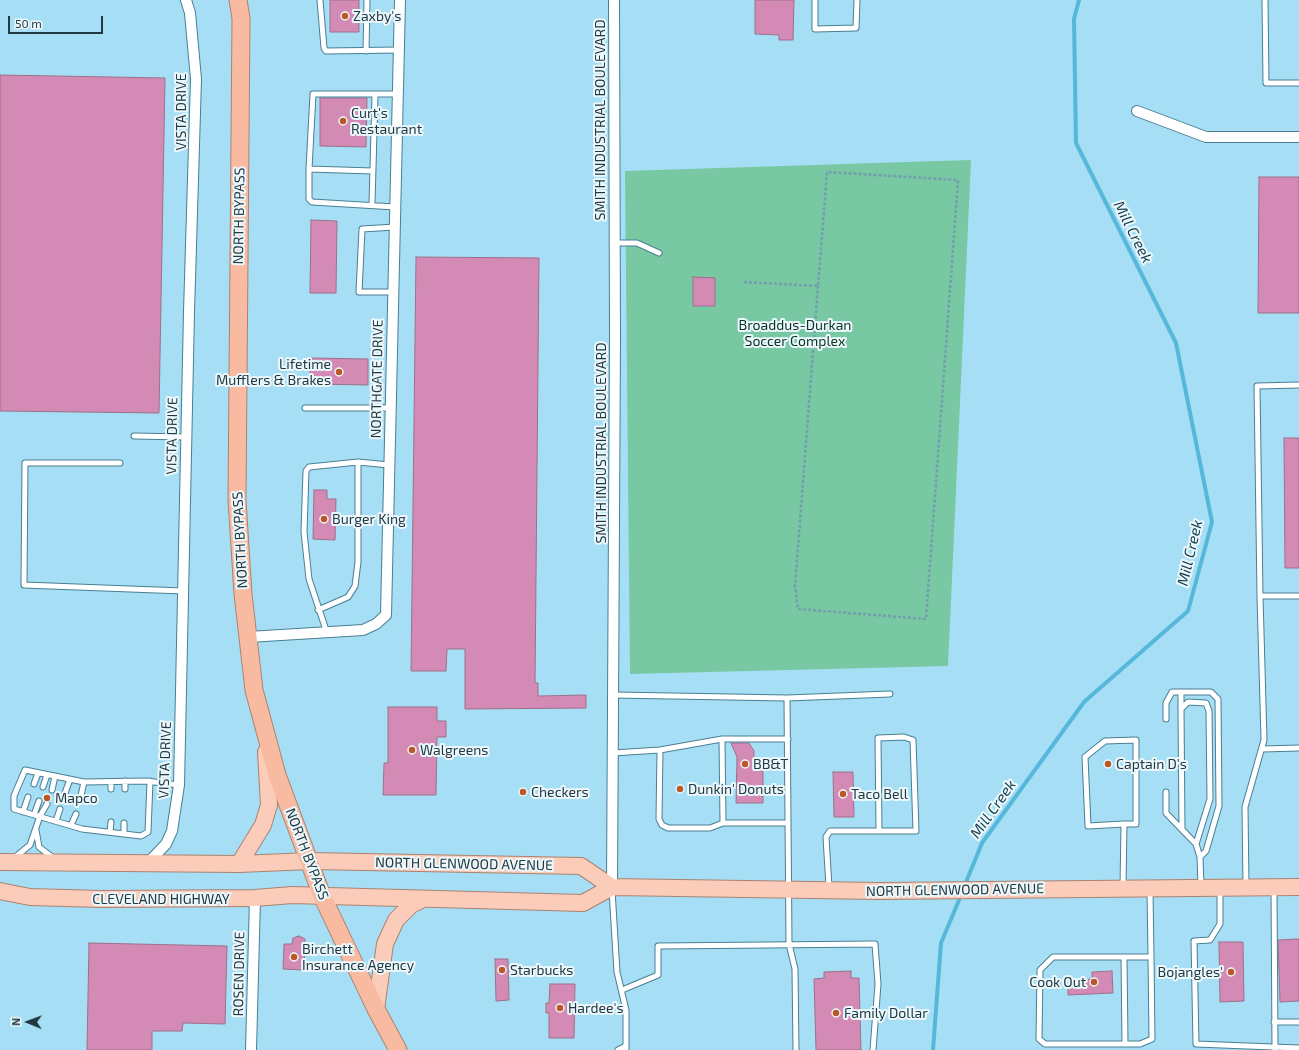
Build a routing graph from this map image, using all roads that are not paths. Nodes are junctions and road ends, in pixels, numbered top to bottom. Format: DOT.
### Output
graph roads {
  1 [pos="186,0"];
  2 [pos="238,0"];
  3 [pos="320,0"];
  4 [pos="367,0"];
  5 [pos="400,0"];
  6 [pos="614,0"];
  7 [pos="815,0"];
  8 [pos="857,0"];
  9 [pos="1265,0"];
  10 [pos="399,50"];
  11 [pos="366,51"];
  12 [pos="1299,83"];
  13 [pos="398,94"];
  14 [pos="375,95"];
  15 [pos="1138,111"];
  16 [pos="1299,137"];
  17 [pos="309,169"];
  18 [pos="373,171"];
  19 [pos="372,204"];
  20 [pos="395,207"];
  21 [pos="395,227"];
  22 [pos="616,243"];
  23 [pos="658,253"];
  24 [pos="393,292"];
  25 [pos="1299,385"];
  26 [pos="305,408"];
  27 [pos="391,408"];
  28 [pos="134,436"];
  29 [pos="186,437"];
  30 [pos="358,462"];
  31 [pos="120,463"];
  32 [pos="389,465"];
  33 [pos="183,591"];
  34 [pos="1260,596"];
  35 [pos="1299,596"];
  36 [pos="318,610"];
  37 [pos="327,633"];
  38 [pos="248,637"];
  39 [pos="1181,692"];
  40 [pos="890,694"];
  41 [pos="614,695"];
  42 [pos="788,698"];
  43 [pos="1181,709"];
  44 [pos="262,718"];
  45 [pos="1166,719"];
  46 [pos="722,739"];
  47 [pos="788,739"];
  48 [pos="1299,748"];
  49 [pos="1262,749"];
  50 [pos="660,750"];
  51 [pos="614,753"];
  52 [pos="38,772"];
  53 [pos="47,775"];
  54 [pos="54,776"];
  55 [pos="70,780"];
  56 [pos="125,781"];
  57 [pos="150,781"];
  58 [pos="84,782"];
  59 [pos="111,782"];
  60 [pos="34,784"];
  61 [pos="179,785"];
  62 [pos="43,787"];
  63 [pos="111,788"];
  64 [pos="125,789"];
  65 [pos="52,790"];
  66 [pos="1166,792"];
  67 [pos="64,796"];
  68 [pos="28,798"];
  69 [pos="80,800"];
  70 [pos="39,801"];
  71 [pos="47,804"];
  72 [pos="60,809"];
  73 [pos="23,812"];
  74 [pos="76,814"];
  75 [pos="34,815"];
  76 [pos="40,816"];
  77 [pos="56,821"];
  78 [pos="111,822"];
  79 [pos="124,823"];
  80 [pos="722,823"];
  81 [pos="788,823"];
  82 [pos="1124,824"];
  83 [pos="71,825"];
  84 [pos="36,829"];
  85 [pos="1182,829"];
  86 [pos="879,831"];
  87 [pos="110,832"];
  88 [pos="124,834"];
  89 [pos="1196,844"];
  90 [pos="1200,856"];
  91 [pos="310,861"];
  92 [pos="3,863"];
  93 [pos="68,864"];
  94 [pos="147,864"];
  95 [pos="240,864"];
  96 [pos="612,887"];
  97 [pos="1274,887"];
  98 [pos="1299,887"];
  99 [pos="1123,888"];
  100 [pos="1150,888"];
  101 [pos="1201,888"];
  102 [pos="1220,888"];
  103 [pos="1246,888"];
  104 [pos="789,890"];
  105 [pos="829,890"];
  106 [pos="0,891"];
  107 [pos="322,896"];
  108 [pos="255,898"];
  109 [pos="423,899"];
  110 [pos="790,944"];
  111 [pos="1124,957"];
  112 [pos="1151,957"];
  113 [pos="622,990"];
  114 [pos="376,1009"];
  115 [pos="1274,1022"];
  116 [pos="1299,1022"];
  117 [pos="1125,1044"];
  118 [pos="626,1048"];
  119 [pos="1299,1048"];
  120 [pos="1275,1049"];
  121 [pos="1283,1049"];
  122 [pos="251,1050"];
  123 [pos="398,1050"];
  124 [pos="618,1050"];
  125 [pos="796,1050"];
  126 [pos="873,1050"];
  1 -- 29 [label="street, VISTA DRIVE"];
  2 -- 38 [label="highway, NORTH BYPASS"];
  3 -- 11 [label="lane"];
  4 -- 11 [label="lane"];
  5 -- 10 [label="street, NORTHGATE DRIVE"];
  6 -- 22 [label="street, SMITH INDUSTRIAL BOULEVARD"];
  7 -- 8 [label="lane"];
  9 -- 12 [label="lane"];
  10 -- 11 [label="lane"];
  10 -- 13 [label="street, NORTHGATE DRIVE"];
  13 -- 14 [label="lane"];
  13 -- 20 [label="street, NORTHGATE DRIVE"];
  14 -- 17 [label="lane"];
  14 -- 18 [label="lane"];
  15 -- 16 [label="street"];
  17 -- 18 [label="lane"];
  17 -- 19 [label="lane"];
  18 -- 19 [label="lane"];
  19 -- 20 [label="lane"];
  20 -- 21 [label="street, NORTHGATE DRIVE"];
  21 -- 24 [label="street, NORTHGATE DRIVE"];
  21 -- 24 [label="lane"];
  22 -- 23 [label="lane"];
  22 -- 41 [label="street, SMITH INDUSTRIAL BOULEVARD"];
  24 -- 27 [label="street, NORTHGATE DRIVE"];
  25 -- 34 [label="lane"];
  26 -- 27 [label="lane"];
  27 -- 32 [label="street, NORTHGATE DRIVE"];
  28 -- 29 [label="lane"];
  29 -- 33 [label="street, VISTA DRIVE"];
  30 -- 32 [label="lane"];
  30 -- 36 [label="lane"];
  30 -- 36 [label="lane"];
  31 -- 33 [label="lane"];
  32 -- 37 [label="street, NORTHGATE DRIVE"];
  33 -- 61 [label="street, VISTA DRIVE"];
  34 -- 35 [label="lane"];
  34 -- 49 [label="lane"];
  36 -- 37 [label="lane"];
  37 -- 38 [label="street, NORTHGATE DRIVE"];
  38 -- 44 [label="highway, NORTH BYPASS"];
  39 -- 43 [label="lane"];
  39 -- 45 [label="lane"];
  39 -- 90 [label="lane"];
  40 -- 42 [label="lane"];
  41 -- 42 [label="lane"];
  41 -- 51 [label="street, SMITH INDUSTRIAL BOULEVARD"];
  42 -- 47 [label="lane"];
  43 -- 85 [label="lane"];
  43 -- 89 [label="lane"];
  44 -- 91 [label="highway, NORTH BYPASS"];
  44 -- 95 [label="main road"];
  46 -- 47 [label="lane"];
  46 -- 50 [label="lane"];
  46 -- 80 [label="lane"];
  47 -- 81 [label="lane"];
  48 -- 49 [label="lane"];
  49 -- 103 [label="lane"];
  50 -- 51 [label="lane"];
  50 -- 80 [label="lane"];
  51 -- 96 [label="street, SMITH INDUSTRIAL BOULEVARD"];
  52 -- 53 [label="lane"];
  52 -- 60 [label="lane"];
  52 -- 73 [label="lane"];
  53 -- 54 [label="lane"];
  53 -- 62 [label="lane"];
  54 -- 55 [label="lane"];
  54 -- 65 [label="lane"];
  55 -- 58 [label="lane"];
  55 -- 67 [label="lane"];
  56 -- 57 [label="lane"];
  56 -- 59 [label="lane"];
  56 -- 64 [label="lane"];
  57 -- 61 [label="lane"];
  57 -- 88 [label="lane"];
  58 -- 59 [label="lane"];
  58 -- 69 [label="lane"];
  59 -- 63 [label="lane"];
  61 -- 94 [label="street, VISTA DRIVE"];
  66 -- 85 [label="lane"];
  68 -- 73 [label="lane"];
  70 -- 75 [label="lane"];
  71 -- 76 [label="lane"];
  72 -- 77 [label="lane"];
  73 -- 75 [label="lane"];
  74 -- 83 [label="lane"];
  75 -- 76 [label="lane"];
  76 -- 77 [label="lane"];
  76 -- 84 [label="lane"];
  77 -- 83 [label="lane"];
  78 -- 87 [label="lane"];
  79 -- 88 [label="lane"];
  80 -- 81 [label="lane"];
  81 -- 104 [label="lane"];
  82 -- 82 [label="lane"];
  82 -- 99 [label="lane"];
  83 -- 87 [label="lane"];
  84 -- 92 [label="lane"];
  84 -- 93 [label="lane"];
  85 -- 89 [label="lane"];
  86 -- 86 [label="lane"];
  86 -- 105 [label="lane"];
  87 -- 88 [label="lane"];
  89 -- 90 [label="lane"];
  90 -- 101 [label="lane"];
  91 -- 95 [label="main road"];
  91 -- 96 [label="main road, NORTH GLENWOOD AVENUE"];
  91 -- 107 [label="highway, NORTH BYPASS"];
  92 -- 93 [label="main road"];
  93 -- 94 [label="main road"];
  94 -- 95 [label="main road"];
  96 -- 104 [label="main road, NORTH GLENWOOD AVENUE"];
  96 -- 109 [label="main road, NORTH GLENWOOD AVENUE"];
  96 -- 113 [label="lane"];
  97 -- 98 [label="main road, NORTH GLENWOOD AVENUE"];
  97 -- 103 [label="main road, NORTH GLENWOOD AVENUE"];
  97 -- 115 [label="lane"];
  99 -- 100 [label="main road, NORTH GLENWOOD AVENUE"];
  99 -- 105 [label="main road, NORTH GLENWOOD AVENUE"];
  100 -- 101 [label="main road, NORTH GLENWOOD AVENUE"];
  100 -- 112 [label="lane"];
  101 -- 102 [label="main road, NORTH GLENWOOD AVENUE"];
  102 -- 103 [label="main road, NORTH GLENWOOD AVENUE"];
  102 -- 120 [label="lane"];
  104 -- 105 [label="main road, NORTH GLENWOOD AVENUE"];
  104 -- 110 [label="lane"];
  106 -- 108 [label="main road, CLEVELAND HIGHWAY"];
  107 -- 108 [label="main road, CLEVELAND HIGHWAY"];
  107 -- 109 [label="main road, NORTH GLENWOOD AVENUE"];
  107 -- 114 [label="highway, NORTH BYPASS"];
  108 -- 122 [label="street, ROSEN DRIVE"];
  109 -- 114 [label="main road"];
  110 -- 113 [label="lane"];
  110 -- 125 [label="lane"];
  110 -- 126 [label="lane"];
  111 -- 112 [label="lane"];
  111 -- 117 [label="lane"];
  111 -- 117 [label="lane"];
  112 -- 117 [label="lane"];
  113 -- 118 [label="lane"];
  114 -- 123 [label="highway, NORTH BYPASS"];
  115 -- 116 [label="lane"];
  115 -- 120 [label="lane"];
  118 -- 124 [label="lane"];
  119 -- 121 [label="lane"];
  120 -- 121 [label="lane"];
}
